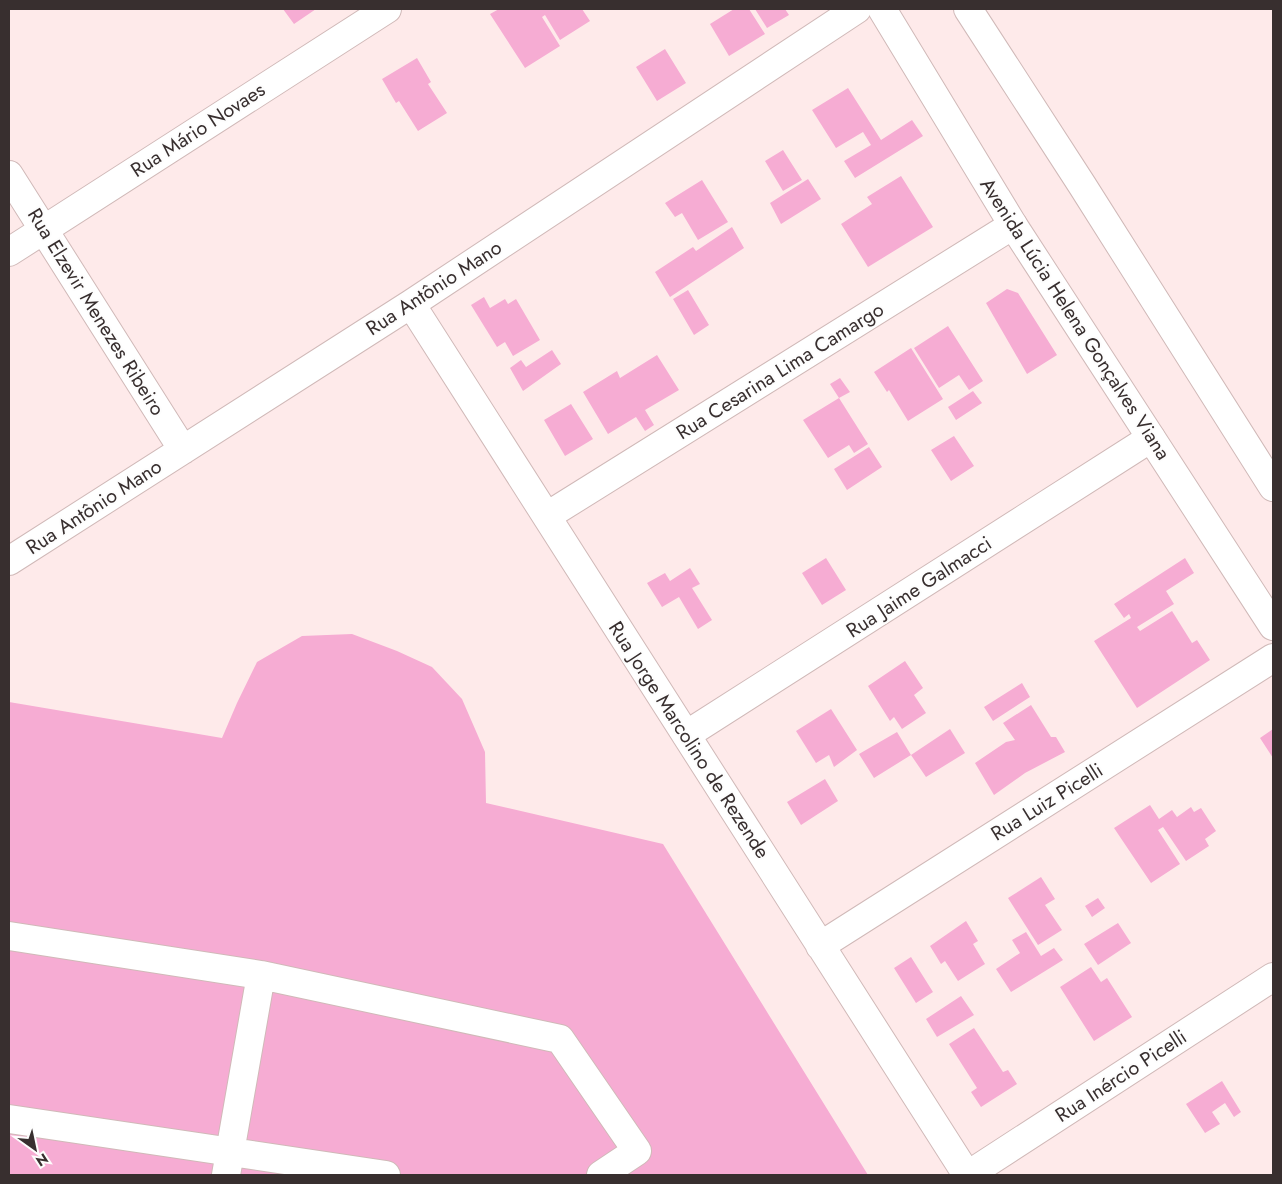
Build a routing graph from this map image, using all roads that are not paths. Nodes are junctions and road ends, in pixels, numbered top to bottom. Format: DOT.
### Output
graph roads {
  1 [pos="387,9"];
  2 [pos="857,9"];
  3 [pos="882,9"];
  4 [pos="968,9"];
  5 [pos="9,174"];
  6 [pos="1013,225"];
  7 [pos="44,229"];
  8 [pos="9,252"];
  9 [pos="411,304"];
  10 [pos="1151,438"];
  11 [pos="183,450"];
  12 [pos="1272,484"];
  13 [pos="547,516"];
  14 [pos="9,561"];
  15 [pos="1273,626"];
  16 [pos="1273,658"];
  17 [pos="686,736"];
  18 [pos="9,936"];
  19 [pos="820,946"];
  20 [pos="261,975"];
  21 [pos="1273,977"];
  22 [pos="9,1120"];
  23 [pos="228,1164"];
  24 [pos="386,1175"];
  25 [pos="601,1175"];
  26 [pos="968,1175"];
  1 -- 7 [label="street, Rua Mário Novaes"];
  2 -- 9 [label="street, Rua Antônio Mano"];
  3 -- 6 [label="street, Avenida Lúcia Helena Gonçalves Viana"];
  4 -- 12 [label="street"];
  5 -- 7 [label="street, Rua Elzevir Menezes Ribeiro"];
  6 -- 10 [label="street, Avenida Lúcia Helena Gonçalves Viana"];
  6 -- 13 [label="street, Rua Cesarina Lima Camargo"];
  7 -- 8 [label="street, Rua Mário Novaes"];
  7 -- 11 [label="street, Rua Elzevir Menezes Ribeiro"];
  9 -- 11 [label="street, Rua Antônio Mano"];
  9 -- 13 [label="street, Rua Jorge Marcolino de Rezende"];
  10 -- 15 [label="street, Avenida Lúcia Helena Gonçalves Viana"];
  10 -- 17 [label="street, Rua Jaime Galmacci"];
  11 -- 14 [label="street, Rua Antônio Mano"];
  13 -- 17 [label="street, Rua Jorge Marcolino de Rezende"];
  16 -- 19 [label="street, Rua Luiz Picelli"];
  17 -- 19 [label="street, Rua Jorge Marcolino de Rezende"];
  18 -- 20 [label="street"];
  19 -- 26 [label="street, Rua Jorge Marcolino de Rezende"];
  20 -- 23 [label="street"];
  20 -- 25 [label="street"];
  21 -- 26 [label="street, Rua Inércio Picelli"];
  22 -- 23 [label="street"];
  23 -- 24 [label="street"];
}
